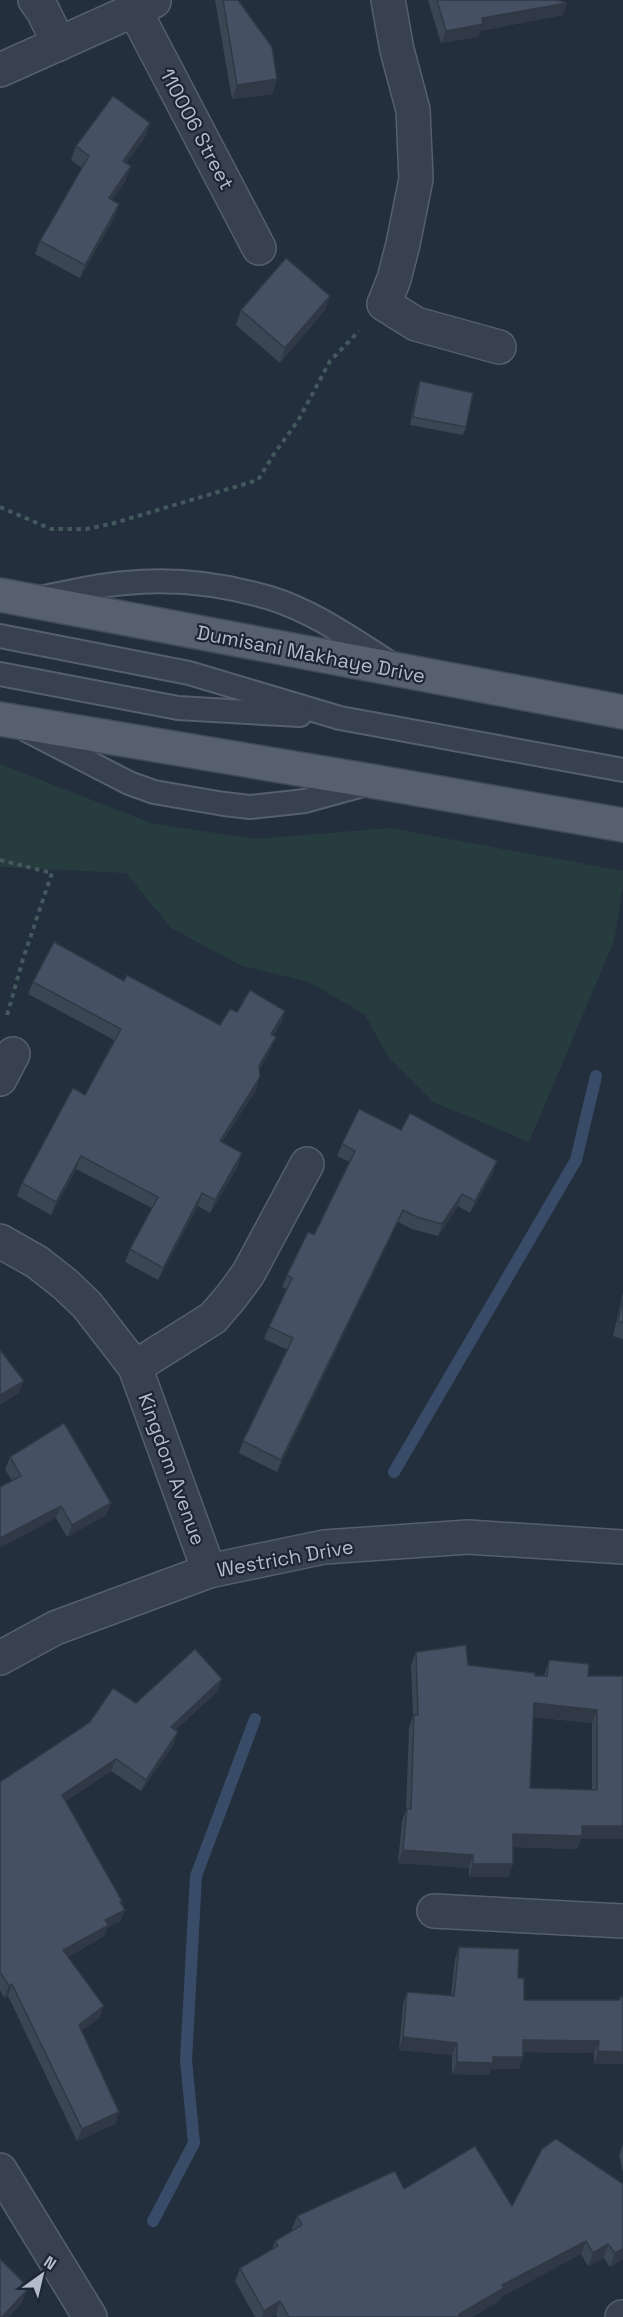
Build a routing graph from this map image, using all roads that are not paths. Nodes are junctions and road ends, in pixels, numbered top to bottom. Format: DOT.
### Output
graph roads {
  1 [pos="35,0"];
  2 [pos="388,0"];
  3 [pos="143,4"];
  4 [pos="59,44"];
  5 [pos="0,70"];
  6 [pos="259,248"];
  7 [pos="499,347"];
  8 [pos="12,598"];
  9 [pos="0,636"];
  10 [pos="406,672"];
  11 [pos="0,674"];
  12 [pos="623,712"];
  13 [pos="340,718"];
  14 [pos="5,720"];
  15 [pos="623,770"];
  16 [pos="377,782"];
  17 [pos="623,825"];
  18 [pos="307,1164"];
  19 [pos="0,1241"];
  20 [pos="135,1367"];
  21 [pos="623,1547"];
  22 [pos="209,1571"];
  23 [pos="0,1658"];
  24 [pos="434,1911"];
  25 [pos="623,1921"];
  26 [pos="1,2173"];
  27 [pos="90,2317"];
  1 -- 4 [label="street"];
  2 -- 7 [label="street"];
  3 -- 4 [label="street, 110006 Street"];
  3 -- 6 [label="street, 110006 Street"];
  4 -- 5 [label="street, 110006 Street"];
  8 -- 10 [label="main road, Dumisani Makhaye Drive"];
  8 -- 10 [label="lane"];
  9 -- 13 [label="lane"];
  10 -- 12 [label="main road, Dumisani Makhaye Drive"];
  11 -- 13 [label="lane"];
  13 -- 15 [label="lane"];
  14 -- 16 [label="main road"];
  14 -- 16 [label="lane"];
  16 -- 17 [label="main road"];
  18 -- 20 [label="street, Kingdom Avenue"];
  19 -- 20 [label="street, Kingdom Avenue"];
  20 -- 22 [label="street, Kingdom Avenue"];
  21 -- 22 [label="street, Westrich Drive"];
  22 -- 23 [label="street, Westrich Drive"];
  24 -- 25 [label="street"];
  26 -- 27 [label="street"];
}
